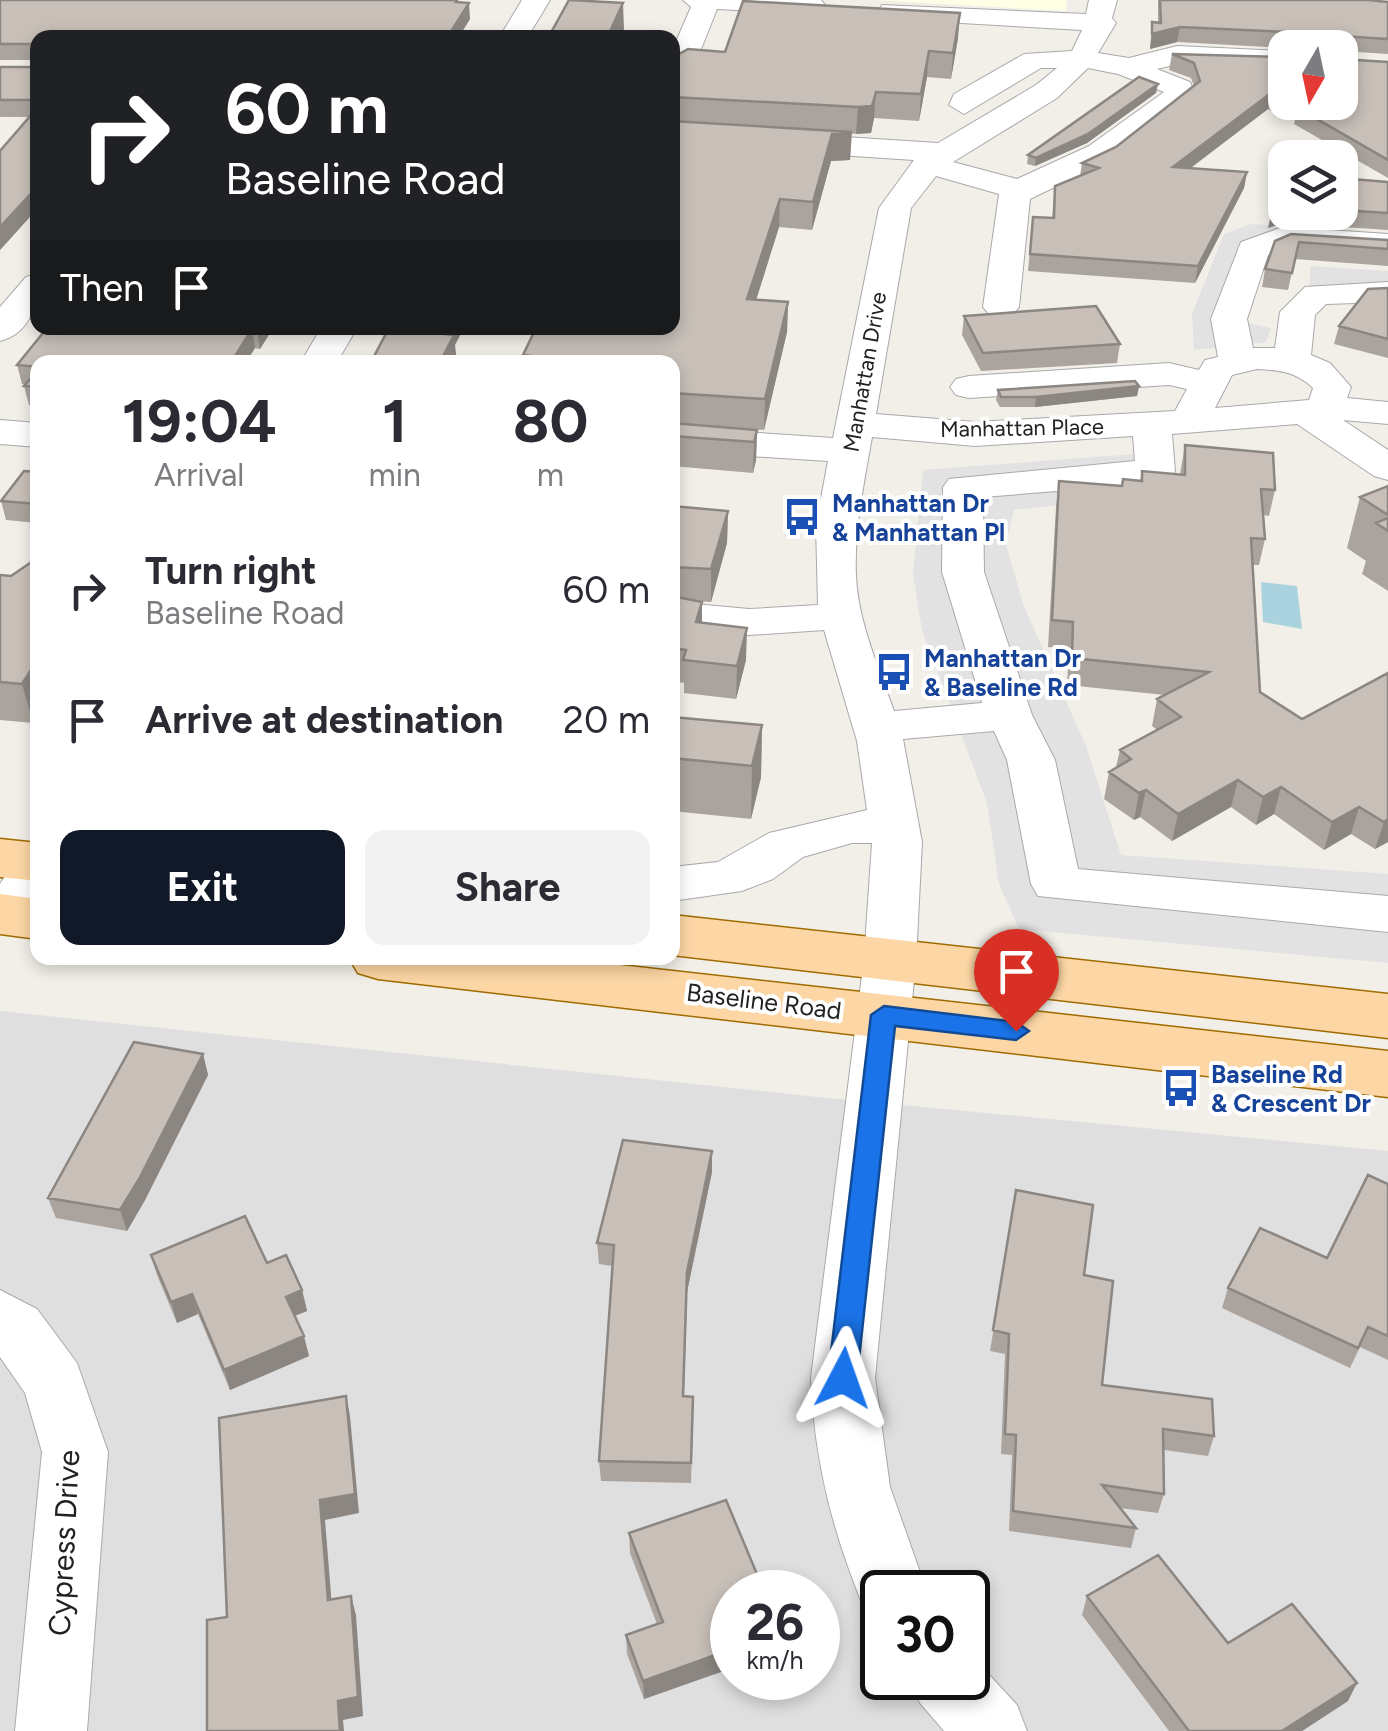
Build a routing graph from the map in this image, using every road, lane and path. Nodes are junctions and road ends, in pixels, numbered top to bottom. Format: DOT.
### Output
graph roads {
  1 [pos="536,0"];
  2 [pos="697,0"];
  3 [pos="708,0"];
  4 [pos="832,8"];
  5 [pos="872,10"];
  6 [pos="1103,12"];
  7 [pos="517,30"];
  8 [pos="1268,59"];
  9 [pos="1083,60"];
  10 [pos="680,68"];
  11 [pos="1129,68"];
  12 [pos="680,136"];
  13 [pos="680,160"];
  14 [pos="927,166"];
  15 [pos="1020,190"];
  16 [pos="1388,244"];
  17 [pos="1388,292"];
  18 [pos="30,294"];
  19 [pos="1001,307"];
  20 [pos="0,330"];
  21 [pos="1292,359"];
  22 [pos="1222,372"];
  23 [pos="969,388"];
  24 [pos="1316,410"];
  25 [pos="1388,413"];
  26 [pos="1170,423"];
  27 [pos="0,432"];
  28 [pos="30,434"];
  29 [pos="853,438"];
  30 [pos="680,439"];
  31 [pos="1388,468"];
  32 [pos="680,616"];
  33 [pos="842,616"];
  34 [pos="1010,715"];
  35 [pos="876,726"];
  36 [pos="896,826"];
  37 [pos="0,858"];
  38 [pos="30,862"];
  39 [pos="30,881"];
  40 [pos="680,883"];
  41 [pos="1388,914"];
  42 [pos="15,916"];
  43 [pos="680,937"];
  44 [pos="497,965"];
  45 [pos="887,988"];
  46 [pos="1388,1016"];
  47 [pos="1388,1074"];
  48 [pos="0,1316"];
  49 [pos="882,1570"];
  50 [pos="964,1700"];
  51 [pos="51,1731"];
  52 [pos="991,1731"];
  1 -- 7 [label="street"];
  2 -- 3 [label="street"];
  3 -- 4 [label="street"];
  3 -- 10 [label="street"];
  5 -- 6 [label="street"];
  6 -- 9 [label="street"];
  8 -- 11 [label="street"];
  9 -- 11 [label="street"];
  9 -- 14 [label="street"];
  11 -- 15 [label="street"];
  12 -- 14 [label="street"];
  13 -- 14 [label="street"];
  14 -- 15 [label="street"];
  14 -- 29 [label="street, Manhattan Drive"];
  15 -- 19 [label="street"];
  16 -- 22 [label="street"];
  17 -- 21 [label="street"];
  18 -- 20 [label="street"];
  21 -- 22 [label="street"];
  21 -- 24 [label="street"];
  22 -- 23 [label="street"];
  22 -- 26 [label="street"];
  24 -- 25 [label="street, Manhattan Place"];
  24 -- 26 [label="street, Manhattan Place"];
  24 -- 31 [label="street"];
  26 -- 29 [label="street, Manhattan Place"];
  26 -- 34 [label="street"];
  27 -- 28 [label="street"];
  29 -- 30 [label="street, Manhattan Place"];
  29 -- 33 [label="street, Manhattan Drive"];
  32 -- 33 [label="street"];
  33 -- 35 [label="street, Manhattan Drive"];
  34 -- 35 [label="street"];
  34 -- 41 [label="street"];
  35 -- 36 [label="street, Manhattan Drive"];
  36 -- 40 [label="street"];
  36 -- 45 [label="street, Manhattan Drive"];
  37 -- 38 [label="main road"];
  39 -- 42 [label="street"];
  43 -- 45 [label="main road, Baseline Road"];
  44 -- 45 [label="main road, Baseline Road"];
  45 -- 46 [label="main road, Baseline Road"];
  45 -- 47 [label="main road, Baseline Road"];
  45 -- 49 [label="street, Manhattan Drive"];
  48 -- 51 [label="street, Cypress Drive"];
  50 -- 52 [label="street"];
}
